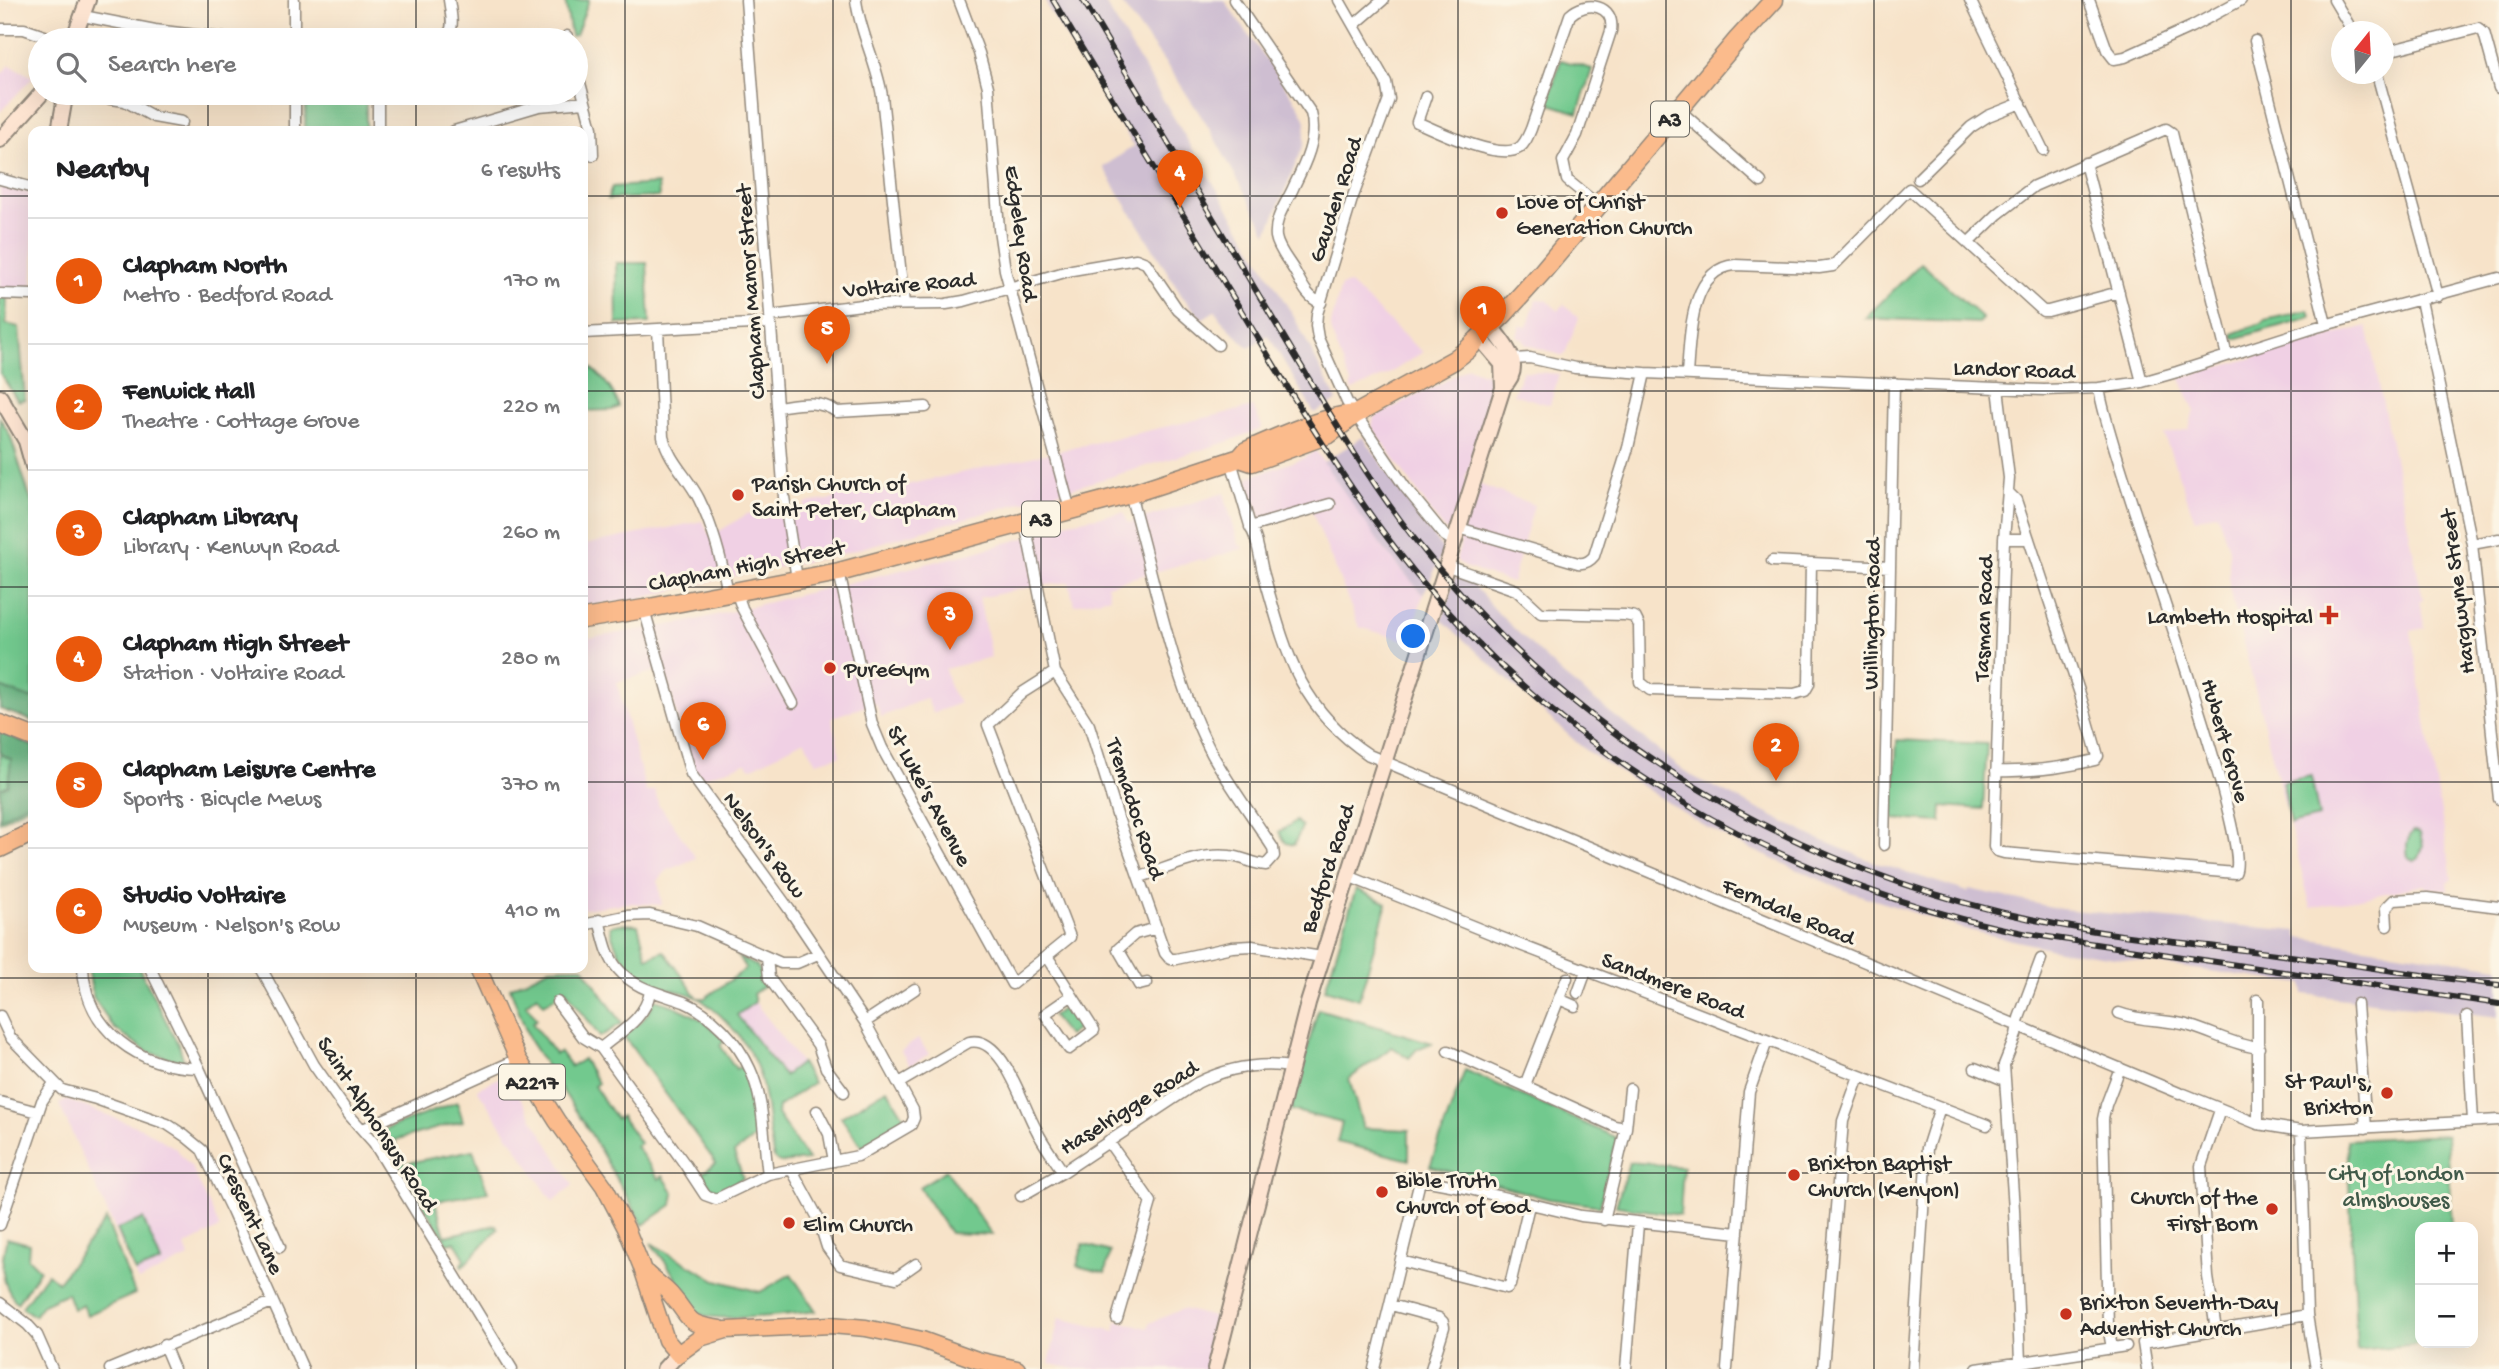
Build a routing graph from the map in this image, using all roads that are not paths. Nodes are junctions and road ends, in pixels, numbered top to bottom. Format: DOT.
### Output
graph roads {
  1 [pos="89,0"];
  2 [pos="294,0"];
  3 [pos="449,0"];
  4 [pos="746,0"];
  5 [pos="856,0"];
  6 [pos="959,0"];
  7 [pos="1234,0"];
  8 [pos="1339,0"];
  9 [pos="1383,0"];
  10 [pos="1774,0"];
  11 [pos="1970,0"];
  12 [pos="2089,0"];
  13 [pos="2241,0"];
  14 [pos="2334,0"];
  15 [pos="83,16"];
  16 [pos="2347,21"];
  17 [pos="1354,25"];
  18 [pos="78,28"];
  19 [pos="145,28"];
  20 [pos="294,28"];
  21 [pos="451,28"];
  22 [pos="0,29"];
  23 [pos="28,30"];
  24 [pos="2255,41"];
  25 [pos="2394,49"];
  26 [pos="2381,84"];
  27 [pos="2499,89"];
  28 [pos="1426,96"];
  29 [pos="2021,103"];
  30 [pos="31,105"];
  31 [pos="61,105"];
  32 [pos="132,105"];
  33 [pos="295,105"];
  34 [pos="378,105"];
  35 [pos="550,105"];
  36 [pos="586,105"];
  37 [pos="1678,109"];
  38 [pos="182,122"];
  39 [pos="59,126"];
  40 [pos="295,126"];
  41 [pos="378,126"];
  42 [pos="471,126"];
  43 [pos="0,140"];
  44 [pos="2043,150"];
  45 [pos="593,155"];
  46 [pos="2085,163"];
  47 [pos="0,179"];
  48 [pos="1918,179"];
  49 [pos="1761,182"];
  50 [pos="28,187"];
  51 [pos="1598,205"];
  52 [pos="1968,243"];
  53 [pos="2499,278"];
  54 [pos="1009,288"];
  55 [pos="2119,292"];
  56 [pos="0,294"];
  57 [pos="28,295"];
  58 [pos="2438,296"];
  59 [pos="2421,300"];
  60 [pos="1321,303"];
  61 [pos="904,304"];
  62 [pos="770,320"];
  63 [pos="2326,324"];
  64 [pos="658,329"];
  65 [pos="1485,332"];
  66 [pos="588,333"];
  67 [pos="1218,345"];
  68 [pos="2227,356"];
  69 [pos="1513,359"];
  70 [pos="1645,373"];
  71 [pos="1687,374"];
  72 [pos="2142,382"];
  73 [pos="1894,383"];
  74 [pos="1503,388"];
  75 [pos="1998,388"];
  76 [pos="2099,388"];
  77 [pos="0,397"];
  78 [pos="777,407"];
  79 [pos="926,407"];
  80 [pos="1356,414"];
  81 [pos="28,444"];
  82 [pos="1236,459"];
  83 [pos="2008,492"];
  84 [pos="1130,494"];
  85 [pos="1330,505"];
  86 [pos="1070,510"];
  87 [pos="1025,523"];
  88 [pos="1250,527"];
  89 [pos="1457,535"];
  90 [pos="2029,539"];
  91 [pos="2499,539"];
  92 [pos="2004,540"];
  93 [pos="2472,544"];
  94 [pos="1772,561"];
  95 [pos="1811,563"];
  96 [pos="1448,566"];
  97 [pos="1891,567"];
  98 [pos="839,572"];
  99 [pos="797,579"];
  100 [pos="732,592"];
  101 [pos="644,610"];
  102 [pos="588,618"];
  103 [pos="1055,672"];
  104 [pos="793,703"];
  105 [pos="0,723"];
  106 [pos="28,735"];
  107 [pos="1384,761"];
  108 [pos="1996,771"];
  109 [pos="2499,799"];
  110 [pos="28,834"];
  111 [pos="1884,845"];
  112 [pos="0,848"];
  113 [pos="1995,849"];
  114 [pos="1348,876"];
  115 [pos="1140,877"];
  116 [pos="2499,907"];
  117 [pos="599,920"];
  118 [pos="588,923"];
  119 [pos="2387,926"];
  120 [pos="1157,928"];
  121 [pos="818,954"];
  122 [pos="1047,956"];
  123 [pos="1322,957"];
  124 [pos="767,958"];
  125 [pos="2041,959"];
  126 [pos="1586,971"];
  127 [pos="84,973"];
  128 [pos="152,973"];
  129 [pos="264,973"];
  130 [pos="480,973"];
  131 [pos="1567,978"];
  132 [pos="1147,983"];
  133 [pos="915,989"];
  134 [pos="650,992"];
  135 [pos="1578,993"];
  136 [pos="1071,996"];
  137 [pos="1559,999"];
  138 [pos="2258,1000"];
  139 [pos="557,1002"];
  140 [pos="2357,1004"];
  141 [pos="1575,1006"];
  142 [pos="2119,1013"];
  143 [pos="0,1016"];
  144 [pos="2467,1016"];
  145 [pos="865,1022"];
  146 [pos="2017,1025"];
  147 [pos="1767,1041"];
  148 [pos="601,1048"];
  149 [pos="2259,1048"];
  150 [pos="1448,1051"];
  151 [pos="518,1059"];
  152 [pos="1291,1067"];
  153 [pos="199,1068"];
  154 [pos="1975,1068"];
  155 [pos="2120,1068"];
  156 [pos="1859,1076"];
  157 [pos="2004,1080"];
  158 [pos="54,1083"];
  159 [pos="899,1083"];
  160 [pos="1525,1085"];
  161 [pos="1630,1088"];
  162 [pos="844,1092"];
  163 [pos="0,1102"];
  164 [pos="1940,1107"];
  165 [pos="2220,1110"];
  166 [pos="817,1111"];
  167 [pos="38,1112"];
  168 [pos="2499,1120"];
  169 [pos="2473,1121"];
  170 [pos="2258,1124"];
  171 [pos="1987,1125"];
  172 [pos="1626,1128"];
  173 [pos="2367,1128"];
  174 [pos="363,1129"];
  175 [pos="2301,1131"];
  176 [pos="1108,1140"];
  177 [pos="834,1161"];
  178 [pos="792,1170"];
  179 [pos="1063,1172"];
  180 [pos="768,1174"];
  181 [pos="1021,1196"];
  182 [pos="1530,1205"];
  183 [pos="1604,1220"];
  184 [pos="1638,1224"];
  185 [pos="0,1225"];
  186 [pos="1738,1233"];
  187 [pos="280,1247"];
  188 [pos="1401,1261"];
  189 [pos="916,1264"];
  190 [pos="643,1271"];
  191 [pos="272,1302"];
  192 [pos="0,1303"];
  193 [pos="1391,1305"];
  194 [pos="2307,1315"];
  195 [pos="1117,1319"];
  196 [pos="726,1330"];
  197 [pos="2216,1330"];
  198 [pos="164,1345"];
  199 [pos="2126,1346"];
  200 [pos="2112,1348"];
  201 [pos="678,1354"];
  202 [pos="963,1361"];
  203 [pos="2020,1362"];
  204 [pos="52,1369"];
  205 [pos="110,1369"];
  206 [pos="174,1369"];
  207 [pos="303,1369"];
  208 [pos="512,1369"];
  209 [pos="664,1369"];
  210 [pos="1017,1369"];
  211 [pos="1215,1369"];
  212 [pos="1374,1369"];
  213 [pos="1431,1369"];
  214 [pos="1626,1369"];
  215 [pos="1727,1369"];
  216 [pos="1823,1369"];
  217 [pos="1913,1369"];
  218 [pos="1977,1369"];
  219 [pos="2147,1369"];
  220 [pos="2316,1369"];
  1 -- 15 [label="main road"];
  2 -- 20 [label="street"];
  3 -- 21 [label="street"];
  4 -- 62 [label="street, Clapham Manor Street"];
  5 -- 61 [label="street"];
  6 -- 54 [label="street, Edgeley Road"];
  7 -- 60 [label="street"];
  8 -- 17 [label="street, Gauden Road"];
  9 -- 17 [label="street"];
  10 -- 37 [label="highway, A3"];
  11 -- 29 [label="street"];
  12 -- 13 [label="street"];
  14 -- 16 [label="street"];
  15 -- 18 [label="main road"];
  15 -- 19 [label="street"];
  17 -- 60 [label="street, Gauden Road"];
  22 -- 23 [label="street"];
  24 -- 63 [label="street"];
  25 -- 27 [label="street"];
  26 -- 58 [label="street"];
  28 -- 51 [label="street"];
  29 -- 44 [label="street"];
  29 -- 48 [label="street"];
  30 -- 43 [label="main road"];
  31 -- 39 [label="main road"];
  32 -- 38 [label="street"];
  33 -- 40 [label="street"];
  34 -- 41 [label="street"];
  35 -- 42 [label="street"];
  36 -- 45 [label="street"];
  37 -- 49 [label="street"];
  37 -- 51 [label="highway, A3"];
  46 -- 52 [label="street"];
  46 -- 55 [label="street"];
  46 -- 68 [label="street"];
  47 -- 50 [label="street"];
  51 -- 65 [label="highway, A3"];
  52 -- 55 [label="street"];
  52 -- 71 [label="street"];
  53 -- 58 [label="street, Landor Road"];
  54 -- 61 [label="street, Voltaire Road"];
  54 -- 67 [label="street, Voltaire Road"];
  54 -- 86 [label="street, Edgeley Road"];
  55 -- 72 [label="street"];
  56 -- 57 [label="street"];
  58 -- 59 [label="street, Landor Road"];
  59 -- 63 [label="street, Landor Road"];
  59 -- 93 [label="street, Hargwyne Street"];
  60 -- 80 [label="street, Gauden Road"];
  61 -- 62 [label="street, Voltaire Road"];
  62 -- 64 [label="street, Voltaire Road"];
  62 -- 78 [label="street, Clapham Manor Street"];
  63 -- 68 [label="street, Landor Road"];
  64 -- 66 [label="street, Voltaire Road"];
  64 -- 100 [label="street"];
  65 -- 69 [label="main road"];
  65 -- 74 [label="main road"];
  65 -- 80 [label="highway, Clapham High Street / A3"];
  68 -- 72 [label="street, Landor Road"];
  69 -- 70 [label="street, Landor Road"];
  69 -- 74 [label="main road, Bedford Road"];
  70 -- 71 [label="street, Landor Road"];
  70 -- 89 [label="street"];
  71 -- 73 [label="street, Landor Road"];
  72 -- 76 [label="street, Landor Road"];
  73 -- 75 [label="street, Landor Road"];
  73 -- 97 [label="street, Willington Road"];
  74 -- 89 [label="main road, Bedford Road"];
  75 -- 76 [label="street, Landor Road"];
  75 -- 83 [label="street, Tasman Road"];
  76 -- 113 [label="street, Hubert Grove"];
  77 -- 81 [label="main road"];
  78 -- 79 [label="street"];
  78 -- 99 [label="street, Clapham Manor Street"];
  80 -- 82 [label="highway, Clapham High Street / A3"];
  80 -- 89 [label="street, Gauden Road"];
  82 -- 84 [label="highway, Clapham High Street / A3"];
  82 -- 88 [label="street, Ferndale Road"];
  83 -- 90 [label="street"];
  83 -- 92 [label="street, Tasman Road"];
  84 -- 86 [label="highway, Clapham High Street / A3"];
  84 -- 115 [label="street"];
  85 -- 88 [label="street"];
  86 -- 87 [label="highway, Clapham High Street / A3"];
  87 -- 98 [label="highway, Clapham High Street / A3"];
  87 -- 103 [label="street, Tremadoc Road"];
  88 -- 107 [label="street, Ferndale Road"];
  89 -- 96 [label="main road, Bedford Road"];
  90 -- 92 [label="street"];
  90 -- 108 [label="street"];
  91 -- 93 [label="street"];
  92 -- 108 [label="street, Tasman Road"];
  93 -- 109 [label="street, Hargwyne Street"];
  94 -- 95 [label="street"];
  95 -- 96 [label="street"];
  95 -- 97 [label="street"];
  96 -- 107 [label="main road, Bedford Road"];
  97 -- 111 [label="street, Willington Road"];
  98 -- 99 [label="highway, Clapham High Street / A3"];
  98 -- 122 [label="street, St Luke's Avenue"];
  99 -- 100 [label="highway, Clapham High Street / A3"];
  100 -- 101 [label="highway, Clapham High Street / A3"];
  100 -- 104 [label="street"];
  101 -- 102 [label="highway, Clapham High Street / A3"];
  101 -- 121 [label="street, Nelson's Row"];
  103 -- 115 [label="street, Tremadoc Road"];
  103 -- 122 [label="street"];
  105 -- 106 [label="highway"];
  107 -- 114 [label="main road, Bedford Road"];
  107 -- 146 [label="street, Ferndale Road"];
  108 -- 113 [label="street, Tasman Road"];
  110 -- 112 [label="highway"];
  114 -- 123 [label="main road, Bedford Road"];
  114 -- 126 [label="street, Sandmere Road"];
  115 -- 120 [label="street, Tremadoc Road"];
  116 -- 119 [label="street"];
  117 -- 118 [label="street"];
  117 -- 124 [label="street"];
  117 -- 134 [label="street"];
  120 -- 123 [label="street, Tremadoc Road"];
  120 -- 132 [label="street"];
  121 -- 124 [label="street"];
  121 -- 145 [label="street, Nelson's Row"];
  122 -- 136 [label="street"];
  123 -- 152 [label="main road, Bedford Road"];
  124 -- 162 [label="street"];
  125 -- 146 [label="street"];
  126 -- 135 [label="street"];
  126 -- 147 [label="street, Sandmere Road"];
  127 -- 153 [label="street"];
  128 -- 153 [label="street"];
  129 -- 174 [label="street, Saint Alphonsus Road"];
  130 -- 151 [label="main road, A2217"];
  131 -- 137 [label="street"];
  133 -- 145 [label="street"];
  134 -- 148 [label="street"];
  134 -- 180 [label="street"];
  136 -- 136 [label="street"];
  137 -- 141 [label="street"];
  137 -- 160 [label="street"];
  138 -- 149 [label="street"];
  139 -- 148 [label="street, Nelson's Row"];
  140 -- 173 [label="street"];
  142 -- 149 [label="street"];
  143 -- 158 [label="street, Crescent Lane"];
  144 -- 169 [label="street"];
  145 -- 159 [label="street, Nelson's Row"];
  146 -- 155 [label="street, Ferndale Road"];
  146 -- 157 [label="street"];
  147 -- 156 [label="street, Sandmere Road"];
  147 -- 186 [label="street"];
  148 -- 180 [label="street, Nelson's Row"];
  149 -- 170 [label="street"];
  150 -- 160 [label="street"];
  151 -- 174 [label="street"];
  151 -- 190 [label="main road, A2217"];
  152 -- 176 [label="street, Haselrigge Road"];
  152 -- 211 [label="main road, Bedford Road"];
  153 -- 187 [label="street"];
  154 -- 157 [label="street"];
  155 -- 165 [label="street, Ferndale Road"];
  155 -- 200 [label="street"];
  156 -- 164 [label="street, Sandmere Road"];
  156 -- 216 [label="street"];
  157 -- 203 [label="street"];
  158 -- 167 [label="street"];
  158 -- 191 [label="street, Crescent Lane"];
  159 -- 177 [label="street, Nelson's Row"];
  159 -- 179 [label="street, Haselrigge Road"];
  160 -- 172 [label="street"];
  161 -- 172 [label="street"];
  163 -- 167 [label="street"];
  164 -- 171 [label="street, Sandmere Road"];
  164 -- 217 [label="street"];
  165 -- 170 [label="street, Ferndale Road"];
  165 -- 197 [label="street"];
  166 -- 177 [label="street"];
  167 -- 185 [label="street"];
  168 -- 169 [label="street, Ferndale Road"];
  169 -- 173 [label="street, Ferndale Road"];
  170 -- 175 [label="street, Ferndale Road"];
  172 -- 183 [label="street"];
  173 -- 175 [label="street, Ferndale Road"];
  174 -- 208 [label="street, Saint Alphonsus Road"];
  175 -- 194 [label="street"];
  176 -- 179 [label="street, Haselrigge Road"];
  176 -- 195 [label="street"];
  177 -- 178 [label="street, Nelson's Row"];
  178 -- 180 [label="street, Nelson's Row"];
  178 -- 189 [label="street"];
  179 -- 181 [label="street"];
  182 -- 183 [label="street"];
  182 -- 188 [label="street"];
  182 -- 188 [label="street"];
  183 -- 184 [label="street"];
  184 -- 186 [label="street"];
  184 -- 214 [label="street"];
  186 -- 215 [label="street"];
  188 -- 193 [label="street"];
  190 -- 196 [label="main road"];
  190 -- 201 [label="main road, A2217"];
  191 -- 198 [label="street"];
  191 -- 207 [label="street, Crescent Lane"];
  192 -- 204 [label="street"];
  193 -- 212 [label="street"];
  193 -- 213 [label="street"];
  194 -- 197 [label="street"];
  194 -- 220 [label="street"];
  196 -- 201 [label="main road"];
  196 -- 202 [label="main road"];
  197 -- 219 [label="street"];
  198 -- 205 [label="street"];
  198 -- 206 [label="street"];
  199 -- 200 [label="street"];
  200 -- 203 [label="street"];
  201 -- 209 [label="main road"];
  202 -- 210 [label="main road"];
  203 -- 218 [label="street"];
}
